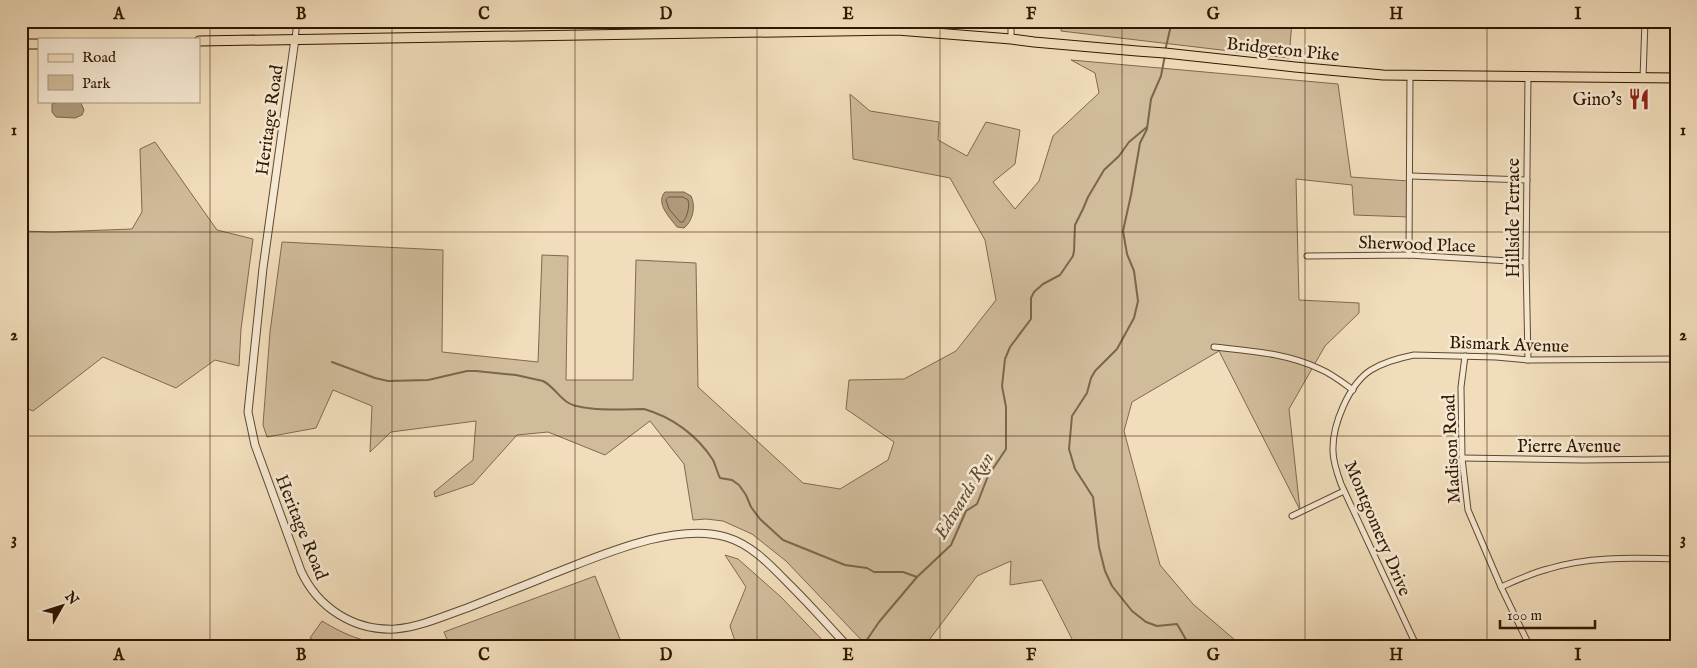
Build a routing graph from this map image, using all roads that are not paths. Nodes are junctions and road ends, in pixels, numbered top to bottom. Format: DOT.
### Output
graph roads {
  1 [pos="297,21"];
  2 [pos="1011,21"];
  3 [pos="1645,21"];
  4 [pos="295,39"];
  5 [pos="1011,39"];
  6 [pos="200,41"];
  7 [pos="21,44"];
  8 [pos="38,44"];
  9 [pos="1410,76"];
  10 [pos="1528,76"];
  11 [pos="1643,78"];
  12 [pos="1676,78"];
  13 [pos="1411,176"];
  14 [pos="1527,180"];
  15 [pos="1409,255"];
  16 [pos="1307,256"];
  17 [pos="1526,262"];
  18 [pos="1214,347"];
  19 [pos="1465,356"];
  20 [pos="1676,359"];
  21 [pos="1528,360"];
  22 [pos="1353,390"];
  23 [pos="1462,458"];
  24 [pos="1676,459"];
  25 [pos="1344,491"];
  26 [pos="1292,516"];
  27 [pos="1676,559"];
  28 [pos="1501,587"];
  29 [pos="848,647"];
  30 [pos="1417,647"];
  31 [pos="1530,647"];
  1 -- 4 [label="street, Heritage Road"];
  2 -- 5 [label="street"];
  3 -- 11 [label="street"];
  4 -- 5 [label="main road, Bridgeton Pike"];
  4 -- 6 [label="main road, Bridgeton Pike"];
  4 -- 29 [label="street, Heritage Road"];
  5 -- 9 [label="main road, Bridgeton Pike"];
  7 -- 8 [label="main road"];
  9 -- 10 [label="main road, Bridgeton Pike"];
  9 -- 13 [label="street"];
  10 -- 11 [label="main road, Bridgeton Pike"];
  10 -- 14 [label="street, Hillside Terrace"];
  11 -- 12 [label="main road, Bridgeton Pike"];
  13 -- 14 [label="street"];
  13 -- 15 [label="street"];
  14 -- 17 [label="street, Hillside Terrace"];
  15 -- 16 [label="street, Sherwood Place"];
  15 -- 17 [label="street, Sherwood Place"];
  17 -- 21 [label="street, Hillside Terrace"];
  18 -- 22 [label="street"];
  19 -- 21 [label="street, Bismark Avenue"];
  19 -- 22 [label="street, Bismark Avenue"];
  19 -- 23 [label="street, Madison Road"];
  20 -- 21 [label="street, Bismark Avenue"];
  22 -- 25 [label="street, Montgomery Drive"];
  23 -- 24 [label="street, Pierre Avenue"];
  23 -- 28 [label="street, Madison Road"];
  25 -- 26 [label="street"];
  25 -- 30 [label="street, Montgomery Drive"];
  27 -- 28 [label="street"];
  28 -- 31 [label="street, Madison Road"];
}
